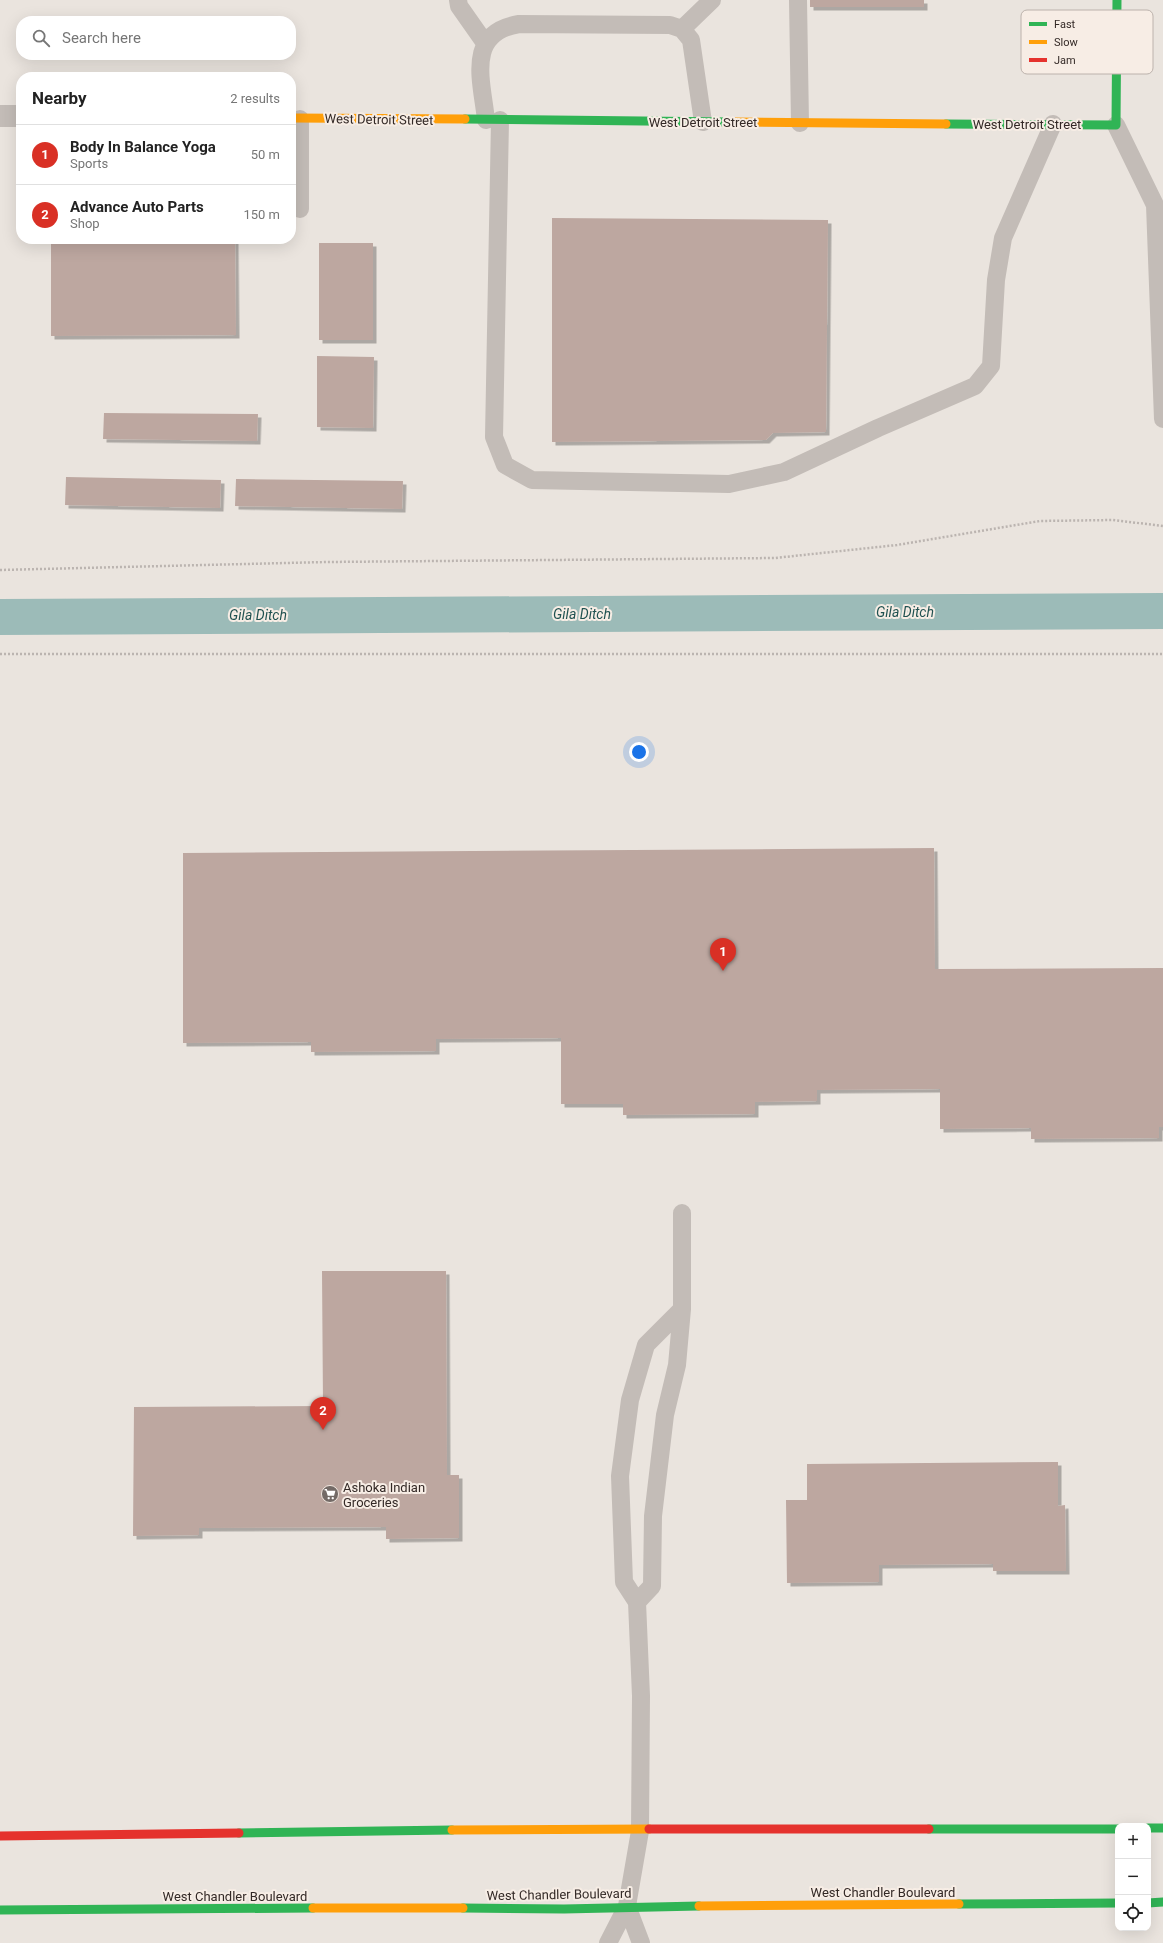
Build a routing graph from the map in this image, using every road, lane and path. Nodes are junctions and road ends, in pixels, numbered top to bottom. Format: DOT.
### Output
graph roads {
  1 [pos="458,0"];
  2 [pos="712,0"];
  3 [pos="798,0"];
  4 [pos="1117,0"];
  5 [pos="1117,10"];
  6 [pos="682,29"];
  7 [pos="485,44"];
  8 [pos="1116,74"];
  9 [pos="0,116"];
  10 [pos="16,116"];
  11 [pos="296,118"];
  12 [pos="493,120"];
  13 [pos="703,122"];
  14 [pos="800,123"];
  15 [pos="1053,124"];
  16 [pos="1116,125"];
  17 [pos="1159,206"];
  18 [pos="300,209"];
  19 [pos="1163,419"];
  20 [pos="1163,526"];
  21 [pos="0,570"];
  22 [pos="0,654"];
  23 [pos="1163,654"];
  24 [pos="682,1213"];
  25 [pos="682,1309"];
  26 [pos="637,1602"];
  27 [pos="1115,1828"];
  28 [pos="1151,1828"];
  29 [pos="1163,1828"];
  30 [pos="640,1831"];
  31 [pos="0,1836"];
  32 [pos="1163,1902"];
  33 [pos="1115,1903"];
  34 [pos="1151,1903"];
  35 [pos="627,1906"];
  36 [pos="0,1910"];
  37 [pos="608,1943"];
  38 [pos="641,1943"];
  1 -- 7 [label="lane"];
  2 -- 6 [label="lane"];
  3 -- 14 [label="lane"];
  4 -- 5 [label="main road"];
  6 -- 7 [label="lane"];
  6 -- 13 [label="lane"];
  7 -- 12 [label="lane"];
  8 -- 16 [label="main road"];
  9 -- 10 [label="street"];
  11 -- 12 [label="main road, West Detroit Street"];
  11 -- 18 [label="lane"];
  12 -- 13 [label="main road, West Detroit Street"];
  12 -- 15 [label="lane"];
  13 -- 14 [label="main road, West Detroit Street"];
  14 -- 15 [label="main road, West Detroit Street"];
  15 -- 16 [label="main road, West Detroit Street"];
  16 -- 17 [label="lane"];
  17 -- 19 [label="lane"];
  20 -- 21 [label="path"];
  22 -- 23 [label="path"];
  24 -- 25 [label="lane"];
  25 -- 26 [label="lane"];
  25 -- 26 [label="lane"];
  26 -- 30 [label="lane"];
  27 -- 30 [label="main road"];
  28 -- 29 [label="main road"];
  30 -- 31 [label="main road"];
  30 -- 35 [label="lane"];
  32 -- 34 [label="main road"];
  33 -- 35 [label="main road, West Chandler Boulevard"];
  35 -- 36 [label="main road, West Chandler Boulevard"];
  35 -- 37 [label="lane"];
  35 -- 38 [label="lane"];
}
